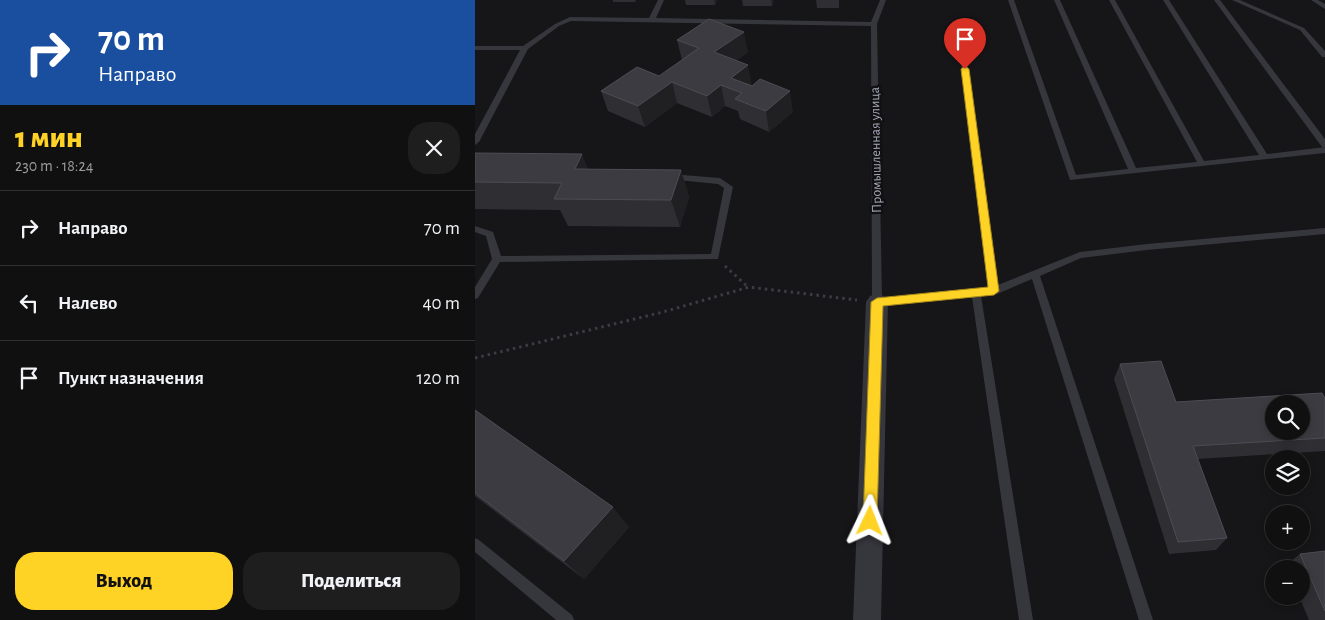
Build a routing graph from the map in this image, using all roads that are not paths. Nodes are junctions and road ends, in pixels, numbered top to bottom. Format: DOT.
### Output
graph roads {
  1 [pos="661,0"];
  2 [pos="883,0"];
  3 [pos="1011,0"];
  4 [pos="1057,0"];
  5 [pos="1111,0"];
  6 [pos="1166,0"];
  7 [pos="1217,0"];
  8 [pos="1235,0"];
  9 [pos="1314,0"];
  10 [pos="1325,7"];
  11 [pos="652,20"];
  12 [pos="874,24"];
  13 [pos="960,32"];
  14 [pos="475,48"];
  15 [pos="525,48"];
  16 [pos="1325,55"];
  17 [pos="475,142"];
  18 [pos="1325,145"];
  19 [pos="1325,150"];
  20 [pos="1265,157"];
  21 [pos="1202,164"];
  22 [pos="1133,171"];
  23 [pos="661,176"];
  24 [pos="475,229"];
  25 [pos="1325,231"];
  26 [pos="497,259"];
  27 [pos="1035,274"];
  28 [pos="994,291"];
  29 [pos="976,292"];
  30 [pos="475,295"];
  31 [pos="877,302"];
  32 [pos="475,544"];
  33 [pos="567,620"];
  34 [pos="867,620"];
  35 [pos="1026,620"];
  36 [pos="1146,620"];
  1 -- 11 [label="lane"];
  2 -- 12 [label="lane, Промышленная улица"];
  3 -- 22 [label="lane"];
  4 -- 22 [label="lane"];
  5 -- 21 [label="lane"];
  6 -- 20 [label="lane"];
  7 -- 18 [label="lane"];
  8 -- 16 [label="lane"];
  9 -- 10 [label="lane"];
  11 -- 12 [label="lane"];
  11 -- 15 [label="lane"];
  12 -- 31 [label="lane, Промышленная улица"];
  13 -- 28 [label="lane"];
  14 -- 15 [label="lane"];
  15 -- 17 [label="lane"];
  19 -- 20 [label="lane"];
  20 -- 21 [label="lane"];
  21 -- 22 [label="lane"];
  23 -- 26 [label="lane"];
  24 -- 26 [label="lane"];
  25 -- 27 [label="lane"];
  26 -- 30 [label="lane"];
  27 -- 28 [label="lane"];
  27 -- 36 [label="lane"];
  28 -- 29 [label="lane"];
  29 -- 31 [label="lane"];
  29 -- 35 [label="lane"];
  31 -- 34 [label="street"];
  32 -- 33 [label="lane"];
}
